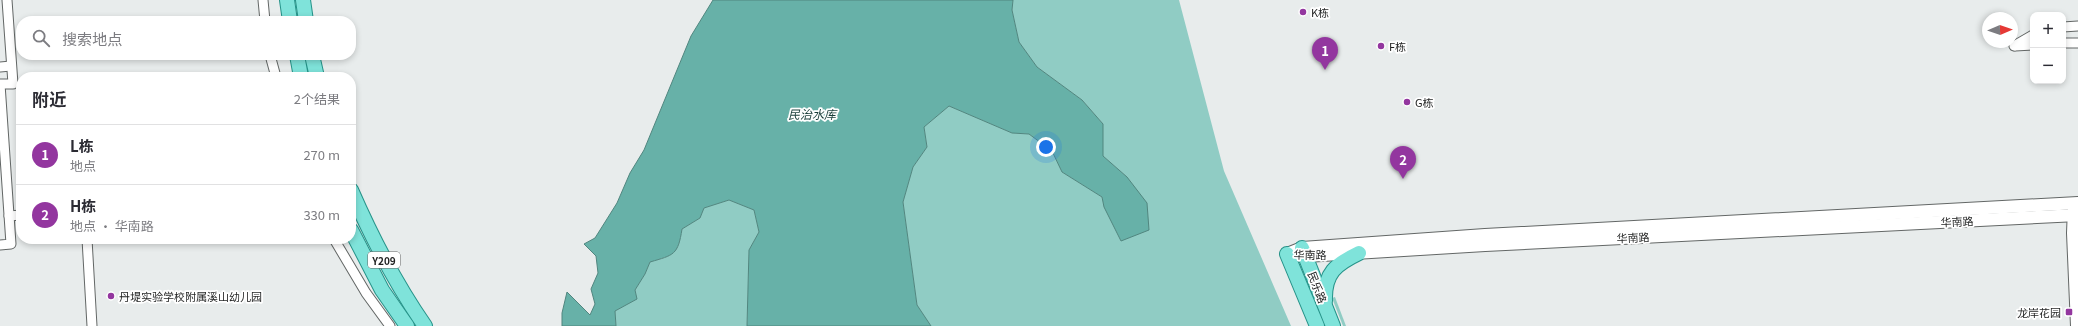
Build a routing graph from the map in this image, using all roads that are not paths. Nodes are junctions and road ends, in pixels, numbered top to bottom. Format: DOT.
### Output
graph roads {
  1 [pos="7,0"];
  2 [pos="263,0"];
  3 [pos="287,0"];
  4 [pos="303,0"];
  5 [pos="265,16"];
  6 [pos="289,16"];
  7 [pos="305,16"];
  8 [pos="2078,26"];
  9 [pos="2066,27"];
  10 [pos="2030,36"];
  11 [pos="2078,43"];
  12 [pos="2066,44"];
  13 [pos="2030,45"];
  14 [pos="271,60"];
  15 [pos="298,60"];
  16 [pos="313,60"];
  17 [pos="12,66"];
  18 [pos="0,67"];
  19 [pos="275,72"];
  20 [pos="301,72"];
  21 [pos="316,72"];
  22 [pos="356,201"];
  23 [pos="2076,209"];
  24 [pos="16,215"];
  25 [pos="9,216"];
  26 [pos="356,240"];
  27 [pos="87,244"];
  28 [pos="337,244"];
  29 [pos="0,245"];
  30 [pos="1304,252"];
  31 [pos="1359,253"];
  32 [pos="1287,254"];
  33 [pos="1326,310"];
  34 [pos="92,326"];
  35 [pos="390,326"];
  36 [pos="406,326"];
  37 [pos="425,326"];
  38 [pos="1317,326"];
  39 [pos="1333,326"];
  40 [pos="2077,326"];
  1 -- 17 [label="street"];
  2 -- 5 [label="street"];
  3 -- 6 [label="main road"];
  4 -- 7 [label="main road"];
  8 -- 9 [label="street"];
  10 -- 13 [label="street"];
  11 -- 12 [label="street"];
  14 -- 19 [label="street"];
  15 -- 20 [label="main road"];
  16 -- 21 [label="main road"];
  17 -- 18 [label="street"];
  17 -- 25 [label="street"];
  22 -- 37 [label="main road, Y209"];
  23 -- 30 [label="main road, 华南路"];
  23 -- 31 [label="main road, 华南路"];
  23 -- 40 [label="main road"];
  24 -- 25 [label="street"];
  25 -- 29 [label="street"];
  26 -- 36 [label="main road, Y209"];
  27 -- 34 [label="street"];
  28 -- 35 [label="street"];
  30 -- 31 [label="main road, 华南路"];
  30 -- 32 [label="main road, 华南路"];
  30 -- 33 [label="main road, 民乐路"];
  31 -- 33 [label="main road"];
  32 -- 38 [label="main road, 民乐路"];
  33 -- 39 [label="main road, 民乐路"];
}
